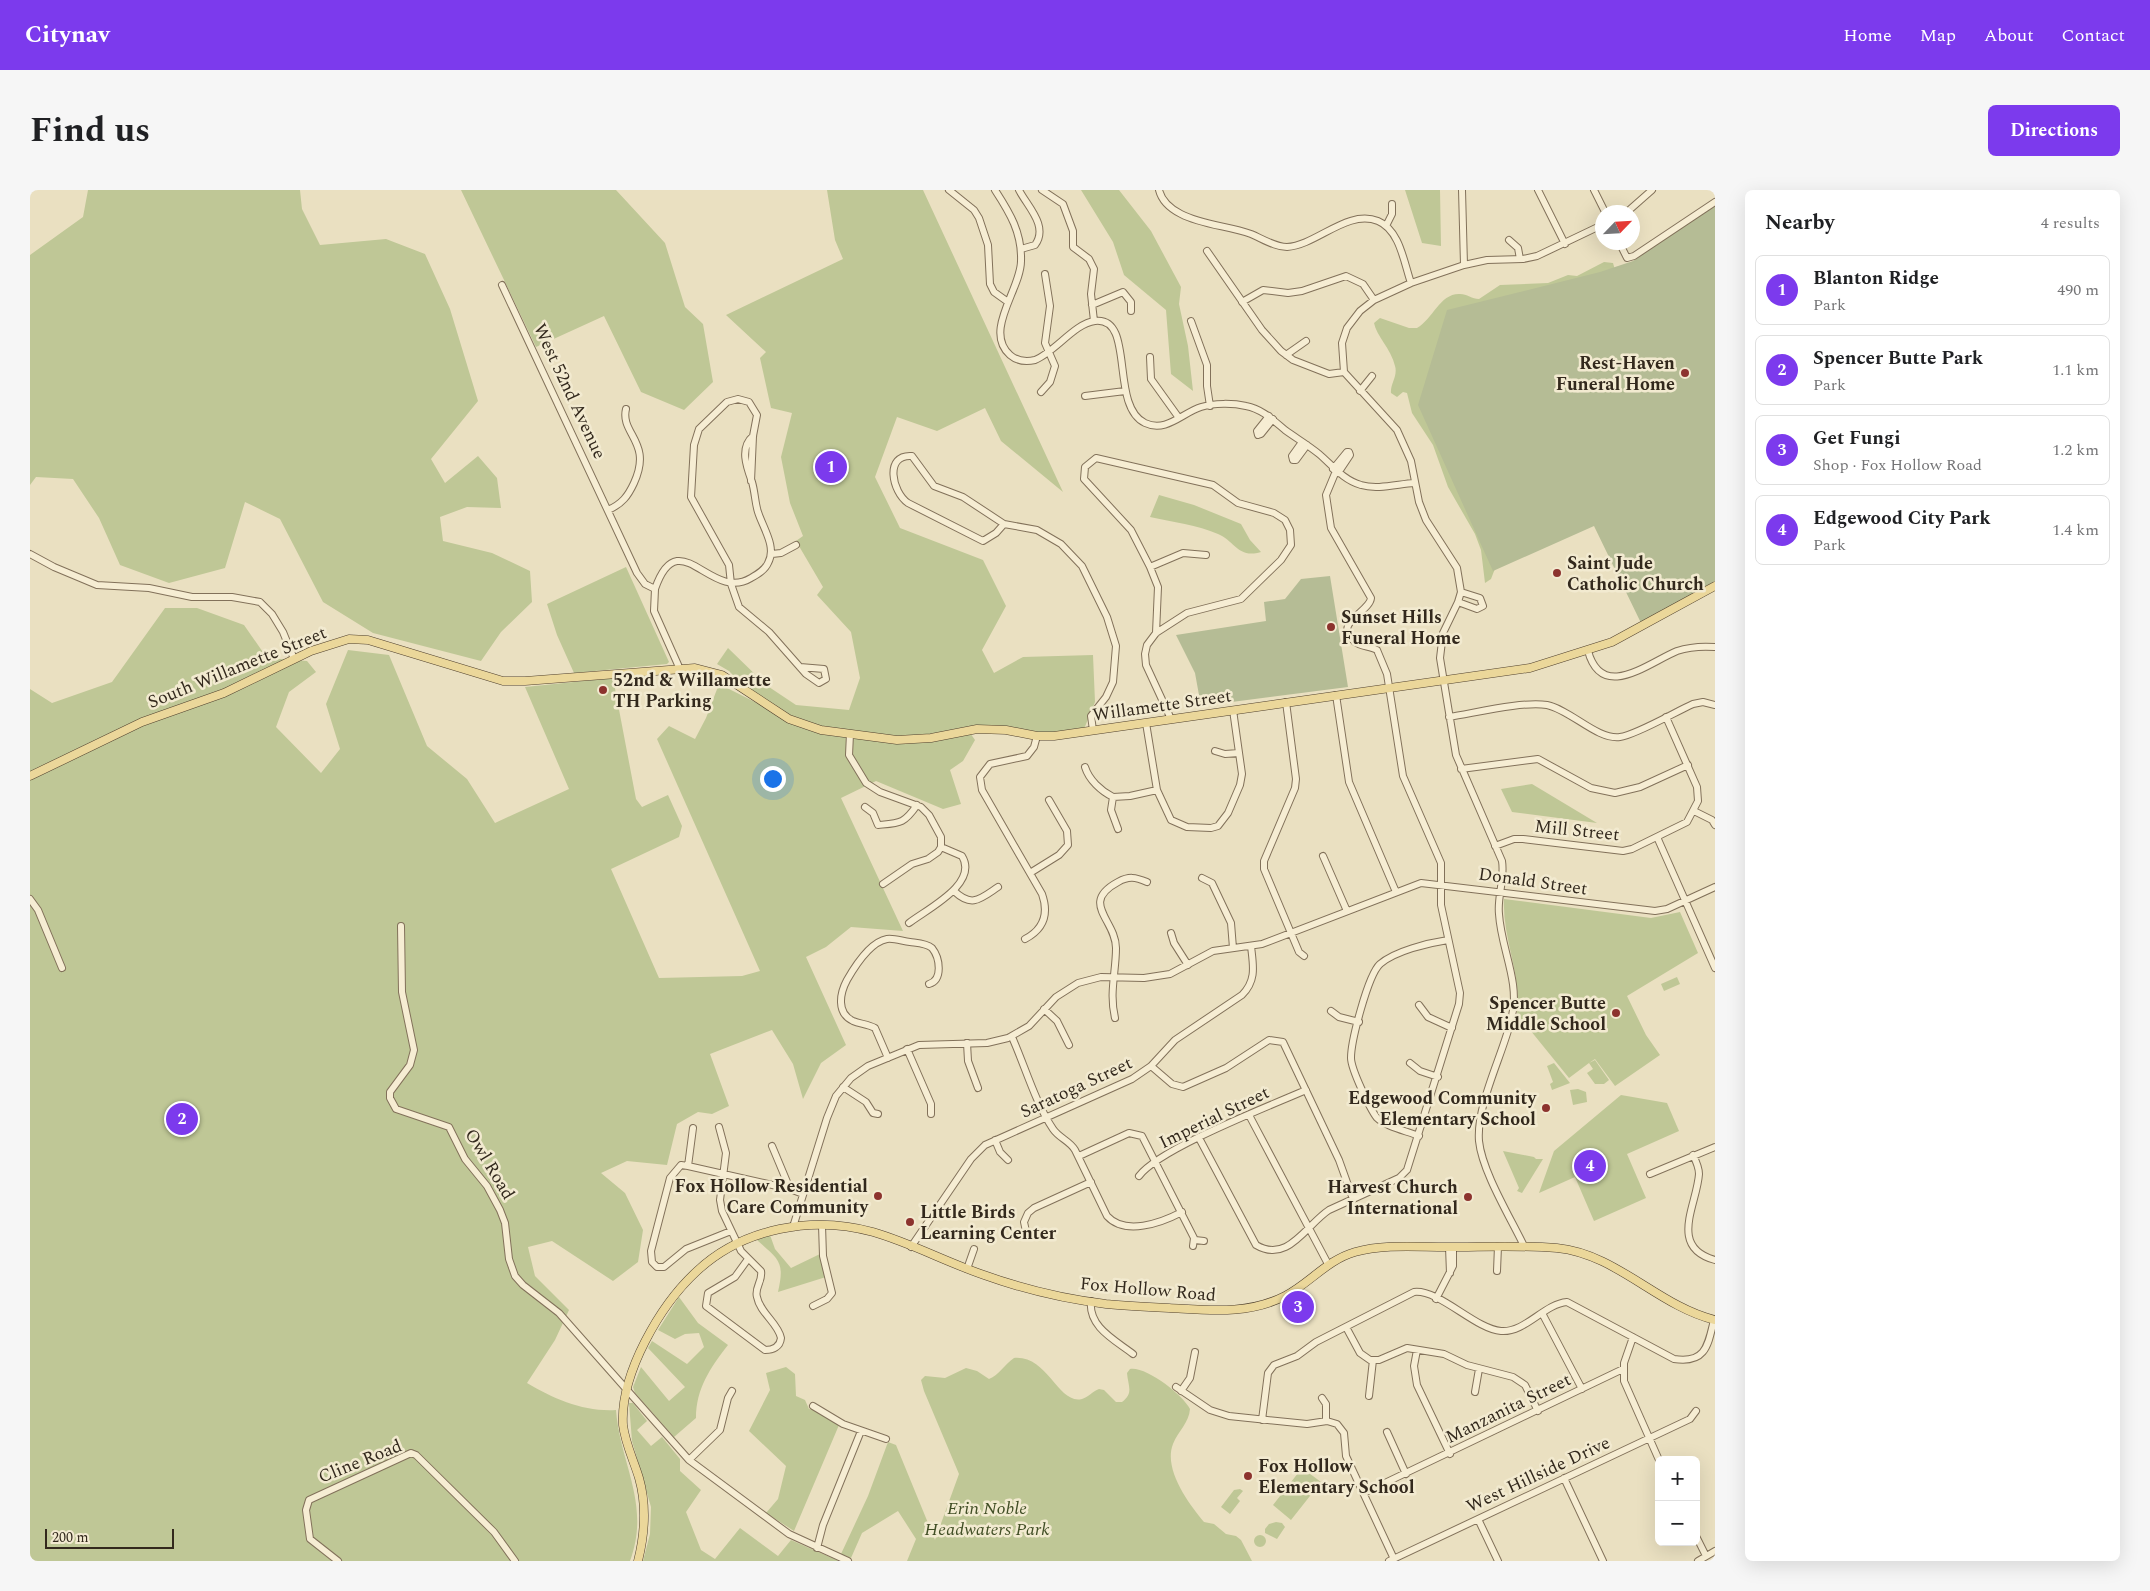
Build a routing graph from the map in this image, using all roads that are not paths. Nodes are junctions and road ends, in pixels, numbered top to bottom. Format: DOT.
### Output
graph roads {
  1 [pos="949,190"];
  2 [pos="995,190"];
  3 [pos="1019,190"];
  4 [pos="1042,190"];
  5 [pos="1158,190"];
  6 [pos="1462,190"];
  7 [pos="1538,190"];
  8 [pos="1594,190"];
  9 [pos="1652,190"];
  10 [pos="1715,202"];
  11 [pos="1392,204"];
  12 [pos="1602,205"];
  13 [pos="1635,205"];
  14 [pos="1386,226"];
  15 [pos="1595,229"];
  16 [pos="1509,240"];
  17 [pos="1565,244"];
  18 [pos="1021,249"];
  19 [pos="1623,250"];
  20 [pos="1207,251"];
  21 [pos="1520,259"];
  22 [pos="1464,265"];
  23 [pos="1045,274"];
  24 [pos="1411,283"];
  25 [pos="502,285"];
  26 [pos="1374,300"];
  27 [pos="1008,302"];
  28 [pos="1242,302"];
  29 [pos="1092,305"];
  30 [pos="1131,311"];
  31 [pos="1094,321"];
  32 [pos="1191,321"];
  33 [pos="1306,341"];
  34 [pos="1048,352"];
  35 [pos="1286,354"];
  36 [pos="1150,357"];
  37 [pos="1344,372"];
  38 [pos="1372,376"];
  39 [pos="1125,391"];
  40 [pos="1360,391"];
  41 [pos="1040,392"];
  42 [pos="1085,396"];
  43 [pos="1210,406"];
  44 [pos="626,409"];
  45 [pos="1179,418"];
  46 [pos="1336,471"];
  47 [pos="1414,483"];
  48 [pos="608,510"];
  49 [pos="1004,524"];
  50 [pos="796,545"];
  51 [pos="30,554"];
  52 [pos="772,554"];
  53 [pos="1206,555"];
  54 [pos="1150,568"];
  55 [pos="731,584"];
  56 [pos="1715,586"];
  57 [pos="655,589"];
  58 [pos="1461,592"];
  59 [pos="1458,602"];
  60 [pos="1157,619"];
  61 [pos="1167,625"];
  62 [pos="1156,632"];
  63 [pos="1715,648"];
  64 [pos="1588,650"];
  65 [pos="294,658"];
  66 [pos="800,667"];
  67 [pos="680,668"];
  68 [pos="611,673"];
  69 [pos="1443,680"];
  70 [pos="1389,688"];
  71 [pos="1336,695"];
  72 [pos="1286,702"];
  73 [pos="1715,705"];
  74 [pos="1233,710"];
  75 [pos="1449,717"];
  76 [pos="1666,717"];
  77 [pos="1171,719"];
  78 [pos="1146,723"];
  79 [pos="1093,730"];
  80 [pos="850,734"];
  81 [pos="1037,736"];
  82 [pos="1214,752"];
  83 [pos="1239,753"];
  84 [pos="1688,765"];
  85 [pos="1085,767"];
  86 [pos="1461,769"];
  87 [pos="30,776"];
  88 [pos="1157,790"];
  89 [pos="1113,797"];
  90 [pos="1049,800"];
  91 [pos="917,805"];
  92 [pos="865,808"];
  93 [pos="1694,811"];
  94 [pos="1715,825"];
  95 [pos="1118,829"];
  96 [pos="1657,837"];
  97 [pos="1495,846"];
  98 [pos="941,847"];
  99 [pos="1323,856"];
  100 [pos="1030,873"];
  101 [pos="1202,878"];
  102 [pos="1147,882"];
  103 [pos="883,884"];
  104 [pos="1441,884"];
  105 [pos="1715,887"];
  106 [pos="998,888"];
  107 [pos="954,891"];
  108 [pos="1396,892"];
  109 [pos="1500,892"];
  110 [pos="30,899"];
  111 [pos="1686,901"];
  112 [pos="1347,911"];
  113 [pos="909,923"];
  114 [pos="402,926"];
  115 [pos="1171,933"];
  116 [pos="1292,933"];
  117 [pos="1025,939"];
  118 [pos="1448,940"];
  119 [pos="1251,946"];
  120 [pos="1233,948"];
  121 [pos="1715,949"];
  122 [pos="1708,952"];
  123 [pos="1304,956"];
  124 [pos="1188,965"];
  125 [pos="62,968"];
  126 [pos="1715,968"];
  127 [pos="1113,977"];
  128 [pos="929,984"];
  129 [pos="1419,1005"];
  130 [pos="1044,1009"];
  131 [pos="1331,1011"];
  132 [pos="1115,1018"];
  133 [pos="1359,1022"];
  134 [pos="1452,1028"];
  135 [pos="1012,1037"];
  136 [pos="967,1043"];
  137 [pos="1069,1045"];
  138 [pos="907,1049"];
  139 [pos="888,1058"];
  140 [pos="1410,1063"];
  141 [pos="1151,1066"];
  142 [pos="1438,1077"];
  143 [pos="843,1087"];
  144 [pos="978,1088"];
  145 [pos="1306,1090"];
  146 [pos="878,1114"];
  147 [pos="931,1114"];
  148 [pos="1249,1116"];
  149 [pos="1047,1117"];
  150 [pos="719,1127"];
  151 [pos="693,1128"];
  152 [pos="1419,1136"];
  153 [pos="1200,1138"];
  154 [pos="995,1140"];
  155 [pos="772,1146"];
  156 [pos="1715,1147"];
  157 [pos="1079,1156"];
  158 [pos="1693,1156"];
  159 [pos="1008,1160"];
  160 [pos="1157,1162"];
  161 [pos="688,1166"];
  162 [pos="723,1173"];
  163 [pos="1650,1174"];
  164 [pos="1139,1176"];
  165 [pos="1091,1182"];
  166 [pos="790,1188"];
  167 [pos="804,1194"];
  168 [pos="1353,1199"];
  169 [pos="1182,1212"];
  170 [pos="822,1225"];
  171 [pos="793,1227"];
  172 [pos="1308,1228"];
  173 [pos="731,1232"];
  174 [pos="1027,1236"];
  175 [pos="1204,1241"];
  176 [pos="737,1244"];
  177 [pos="1498,1246"];
  178 [pos="1524,1246"];
  179 [pos="911,1247"];
  180 [pos="1451,1247"];
  181 [pos="974,1249"];
  182 [pos="748,1259"];
  183 [pos="1715,1260"];
  184 [pos="1328,1264"];
  185 [pos="967,1269"];
  186 [pos="1498,1271"];
  187 [pos="1436,1298"];
  188 [pos="1091,1301"];
  189 [pos="813,1306"];
  190 [pos="1542,1313"];
  191 [pos="1714,1320"];
  192 [pos="1346,1327"];
  193 [pos="1633,1337"];
  194 [pos="1417,1350"];
  195 [pos="1195,1352"];
  196 [pos="1133,1354"];
  197 [pos="1373,1360"];
  198 [pos="1623,1368"];
  199 [pos="1480,1369"];
  200 [pos="1582,1389"];
  201 [pos="626,1390"];
  202 [pos="732,1390"];
  203 [pos="1476,1392"];
  204 [pos="1369,1396"];
  205 [pos="1322,1398"];
  206 [pos="813,1406"];
  207 [pos="1538,1411"];
  208 [pos="1696,1411"];
  209 [pos="1262,1420"];
  210 [pos="1326,1421"];
  211 [pos="861,1431"];
  212 [pos="1387,1432"];
  213 [pos="1649,1438"];
  214 [pos="886,1439"];
  215 [pos="1450,1454"];
  216 [pos="1658,1456"];
  217 [pos="689,1460"];
  218 [pos="1406,1474"];
  219 [pos="1564,1478"];
  220 [pos="1364,1493"];
  221 [pos="1478,1519"];
  222 [pos="1700,1544"];
  223 [pos="817,1548"];
  224 [pos="1715,1551"];
  225 [pos="1706,1556"];
  226 [pos="1391,1560"];
  227 [pos="338,1561"];
  228 [pos="515,1561"];
  229 [pos="638,1561"];
  230 [pos="848,1561"];
  231 [pos="1498,1561"];
  232 [pos="1603,1561"];
  233 [pos="1698,1561"];
  1 -- 27 [label="street"];
  2 -- 18 [label="street"];
  3 -- 18 [label="street"];
  4 -- 29 [label="street"];
  5 -- 14 [label="street"];
  6 -- 22 [label="street"];
  7 -- 17 [label="street"];
  8 -- 12 [label="street"];
  9 -- 13 [label="street"];
  10 -- 19 [label="street"];
  11 -- 14 [label="street"];
  14 -- 24 [label="street"];
  15 -- 17 [label="street"];
  16 -- 21 [label="street"];
  17 -- 21 [label="street"];
  18 -- 27 [label="street"];
  20 -- 28 [label="street"];
  21 -- 22 [label="street"];
  22 -- 24 [label="street"];
  23 -- 34 [label="street"];
  24 -- 26 [label="street"];
  25 -- 48 [label="street, West 52nd Avenue"];
  26 -- 28 [label="street"];
  26 -- 37 [label="street"];
  27 -- 34 [label="street"];
  28 -- 35 [label="street"];
  29 -- 30 [label="street"];
  29 -- 31 [label="street"];
  31 -- 34 [label="street"];
  31 -- 39 [label="street"];
  32 -- 43 [label="street"];
  33 -- 35 [label="street"];
  34 -- 41 [label="street"];
  35 -- 37 [label="street"];
  36 -- 45 [label="street"];
  37 -- 40 [label="street"];
  38 -- 40 [label="street"];
  39 -- 42 [label="street"];
  39 -- 45 [label="street"];
  40 -- 47 [label="street"];
  43 -- 45 [label="street"];
  43 -- 46 [label="street"];
  44 -- 48 [label="street"];
  46 -- 47 [label="street"];
  46 -- 70 [label="street"];
  47 -- 58 [label="street"];
  48 -- 57 [label="street, West 52nd Avenue"];
  49 -- 49 [label="street"];
  49 -- 79 [label="street"];
  50 -- 52 [label="street"];
  51 -- 65 [label="street"];
  52 -- 55 [label="street"];
  52 -- 55 [label="street"];
  53 -- 54 [label="street"];
  54 -- 60 [label="street"];
  54 -- 61 [label="street"];
  55 -- 57 [label="street"];
  55 -- 66 [label="street"];
  56 -- 64 [label="main road, Willamette Street"];
  57 -- 67 [label="street"];
  58 -- 59 [label="street"];
  58 -- 59 [label="street"];
  59 -- 69 [label="street"];
  60 -- 61 [label="street"];
  60 -- 62 [label="street"];
  61 -- 62 [label="street"];
  62 -- 77 [label="street"];
  63 -- 64 [label="street"];
  64 -- 69 [label="main road, Willamette Street"];
  65 -- 68 [label="main road, South Willamette Street"];
  65 -- 87 [label="main road, South Willamette Street"];
  67 -- 68 [label="main road, Willamette Street"];
  67 -- 80 [label="main road, Willamette Street"];
  69 -- 70 [label="main road, Willamette Street"];
  69 -- 75 [label="street"];
  70 -- 71 [label="main road, Willamette Street"];
  70 -- 104 [label="street"];
  71 -- 72 [label="main road, Willamette Street"];
  71 -- 108 [label="street"];
  72 -- 74 [label="main road, Willamette Street"];
  72 -- 116 [label="street"];
  73 -- 76 [label="street"];
  74 -- 77 [label="main road, Willamette Street"];
  74 -- 83 [label="street"];
  75 -- 76 [label="street"];
  75 -- 86 [label="street"];
  76 -- 84 [label="street"];
  77 -- 78 [label="main road, Willamette Street"];
  78 -- 79 [label="main road, Willamette Street"];
  78 -- 88 [label="street"];
  79 -- 81 [label="main road, Willamette Street"];
  80 -- 81 [label="main road, Willamette Street"];
  80 -- 91 [label="street"];
  81 -- 100 [label="street"];
  82 -- 83 [label="street"];
  83 -- 88 [label="street"];
  84 -- 86 [label="street"];
  84 -- 93 [label="street"];
  85 -- 89 [label="street"];
  86 -- 97 [label="street"];
  88 -- 89 [label="street"];
  89 -- 95 [label="street"];
  90 -- 100 [label="street"];
  91 -- 92 [label="street"];
  91 -- 98 [label="street"];
  93 -- 94 [label="street"];
  93 -- 96 [label="street, Mill Street"];
  96 -- 97 [label="street, Mill Street"];
  96 -- 111 [label="street"];
  97 -- 109 [label="street"];
  98 -- 103 [label="street"];
  98 -- 107 [label="street"];
  99 -- 112 [label="street"];
  100 -- 117 [label="street"];
  101 -- 120 [label="street"];
  102 -- 127 [label="street"];
  104 -- 108 [label="street, Donald Street"];
  104 -- 109 [label="street, Donald Street"];
  104 -- 118 [label="street"];
  105 -- 111 [label="street, Donald Street"];
  106 -- 107 [label="street"];
  107 -- 113 [label="street"];
  108 -- 112 [label="street, Donald Street"];
  109 -- 111 [label="street, Donald Street"];
  109 -- 178 [label="street"];
  110 -- 125 [label="street"];
  111 -- 122 [label="street"];
  112 -- 116 [label="street, Donald Street"];
  114 -- 201 [label="street, Owl Road"];
  115 -- 124 [label="street"];
  116 -- 119 [label="street, Donald Street"];
  116 -- 123 [label="street"];
  118 -- 133 [label="street"];
  118 -- 134 [label="street"];
  119 -- 120 [label="street, Donald Street"];
  119 -- 141 [label="street, Saratoga Street"];
  120 -- 124 [label="street, Donald Street"];
  121 -- 122 [label="street"];
  122 -- 126 [label="street"];
  124 -- 127 [label="street, Donald Street"];
  127 -- 130 [label="street, Donald Street"];
  127 -- 132 [label="street"];
  128 -- 139 [label="street"];
  129 -- 134 [label="street"];
  130 -- 135 [label="street, Donald Street"];
  130 -- 137 [label="street"];
  131 -- 133 [label="street"];
  133 -- 152 [label="street"];
  134 -- 142 [label="street"];
  135 -- 136 [label="street, Donald Street"];
  135 -- 149 [label="street"];
  136 -- 138 [label="street, Donald Street"];
  136 -- 144 [label="street"];
  138 -- 139 [label="street, Donald Street"];
  138 -- 147 [label="street"];
  139 -- 143 [label="street, Donald Street"];
  140 -- 142 [label="street"];
  141 -- 145 [label="street"];
  141 -- 149 [label="street, Saratoga Street"];
  142 -- 152 [label="street"];
  143 -- 146 [label="street"];
  143 -- 167 [label="street, Donald Street"];
  145 -- 148 [label="street, Imperial Street"];
  145 -- 168 [label="street"];
  148 -- 153 [label="street, Imperial Street"];
  148 -- 172 [label="street"];
  149 -- 154 [label="street, Saratoga Street"];
  149 -- 157 [label="street"];
  150 -- 162 [label="street"];
  151 -- 161 [label="street"];
  152 -- 168 [label="street"];
  153 -- 160 [label="street, Imperial Street"];
  153 -- 172 [label="street"];
  154 -- 159 [label="street"];
  154 -- 179 [label="street, Saratoga Street"];
  155 -- 166 [label="street"];
  156 -- 158 [label="street"];
  157 -- 160 [label="street"];
  157 -- 165 [label="street"];
  158 -- 163 [label="street"];
  158 -- 183 [label="street"];
  160 -- 164 [label="street, Imperial Street"];
  160 -- 169 [label="street"];
  161 -- 162 [label="street"];
  161 -- 173 [label="street"];
  162 -- 166 [label="street"];
  162 -- 173 [label="street"];
  165 -- 169 [label="street"];
  165 -- 174 [label="street"];
  166 -- 167 [label="street"];
  167 -- 171 [label="street, Donald Street"];
  168 -- 172 [label="street"];
  169 -- 175 [label="street"];
  170 -- 171 [label="main road, Fox Hollow Road"];
  170 -- 179 [label="main road, Fox Hollow Road"];
  170 -- 189 [label="street"];
  171 -- 176 [label="main road, Fox Hollow Road"];
  172 -- 184 [label="street"];
  173 -- 176 [label="street"];
  176 -- 182 [label="street"];
  176 -- 201 [label="main road, Fox Hollow Road"];
  177 -- 178 [label="main road, Fox Hollow Road"];
  177 -- 180 [label="main road, Fox Hollow Road"];
  177 -- 186 [label="street"];
  178 -- 191 [label="main road, Fox Hollow Road"];
  179 -- 185 [label="main road, Fox Hollow Road"];
  180 -- 184 [label="main road, Fox Hollow Road"];
  180 -- 187 [label="street"];
  181 -- 185 [label="street"];
  182 -- 182 [label="street"];
  184 -- 188 [label="main road, Fox Hollow Road"];
  185 -- 188 [label="main road, Fox Hollow Road"];
  187 -- 190 [label="street"];
  187 -- 192 [label="street"];
  188 -- 196 [label="street"];
  190 -- 193 [label="street"];
  190 -- 200 [label="street"];
  191 -- 193 [label="street"];
  192 -- 197 [label="street"];
  192 -- 209 [label="street"];
  193 -- 198 [label="street"];
  194 -- 197 [label="street"];
  194 -- 199 [label="street"];
  194 -- 215 [label="street"];
  195 -- 209 [label="street"];
  197 -- 204 [label="street"];
  198 -- 200 [label="street, Manzanita Street"];
  198 -- 213 [label="street"];
  199 -- 203 [label="street"];
  199 -- 207 [label="street"];
  200 -- 207 [label="street, Manzanita Street"];
  201 -- 217 [label="street, Owl Road"];
  201 -- 229 [label="main road, Fox Hollow Road"];
  202 -- 217 [label="street"];
  205 -- 210 [label="street"];
  206 -- 211 [label="street"];
  207 -- 215 [label="street, Manzanita Street"];
  208 -- 213 [label="street, West Hillside Drive"];
  209 -- 210 [label="street"];
  210 -- 220 [label="street"];
  211 -- 214 [label="street"];
  211 -- 223 [label="street"];
  212 -- 218 [label="street"];
  213 -- 216 [label="street"];
  213 -- 219 [label="street, West Hillside Drive"];
  215 -- 218 [label="street, Manzanita Street"];
  217 -- 223 [label="street, Owl Road"];
  218 -- 220 [label="street, Manzanita Street"];
  219 -- 221 [label="street, West Hillside Drive"];
  219 -- 232 [label="street"];
  220 -- 226 [label="street"];
  221 -- 226 [label="street, West Hillside Drive"];
  221 -- 231 [label="street"];
  222 -- 225 [label="street"];
  223 -- 230 [label="street, Owl Road"];
  224 -- 225 [label="street"];
  225 -- 233 [label="street"];
  227 -- 228 [label="street, Cline Road"];
}
